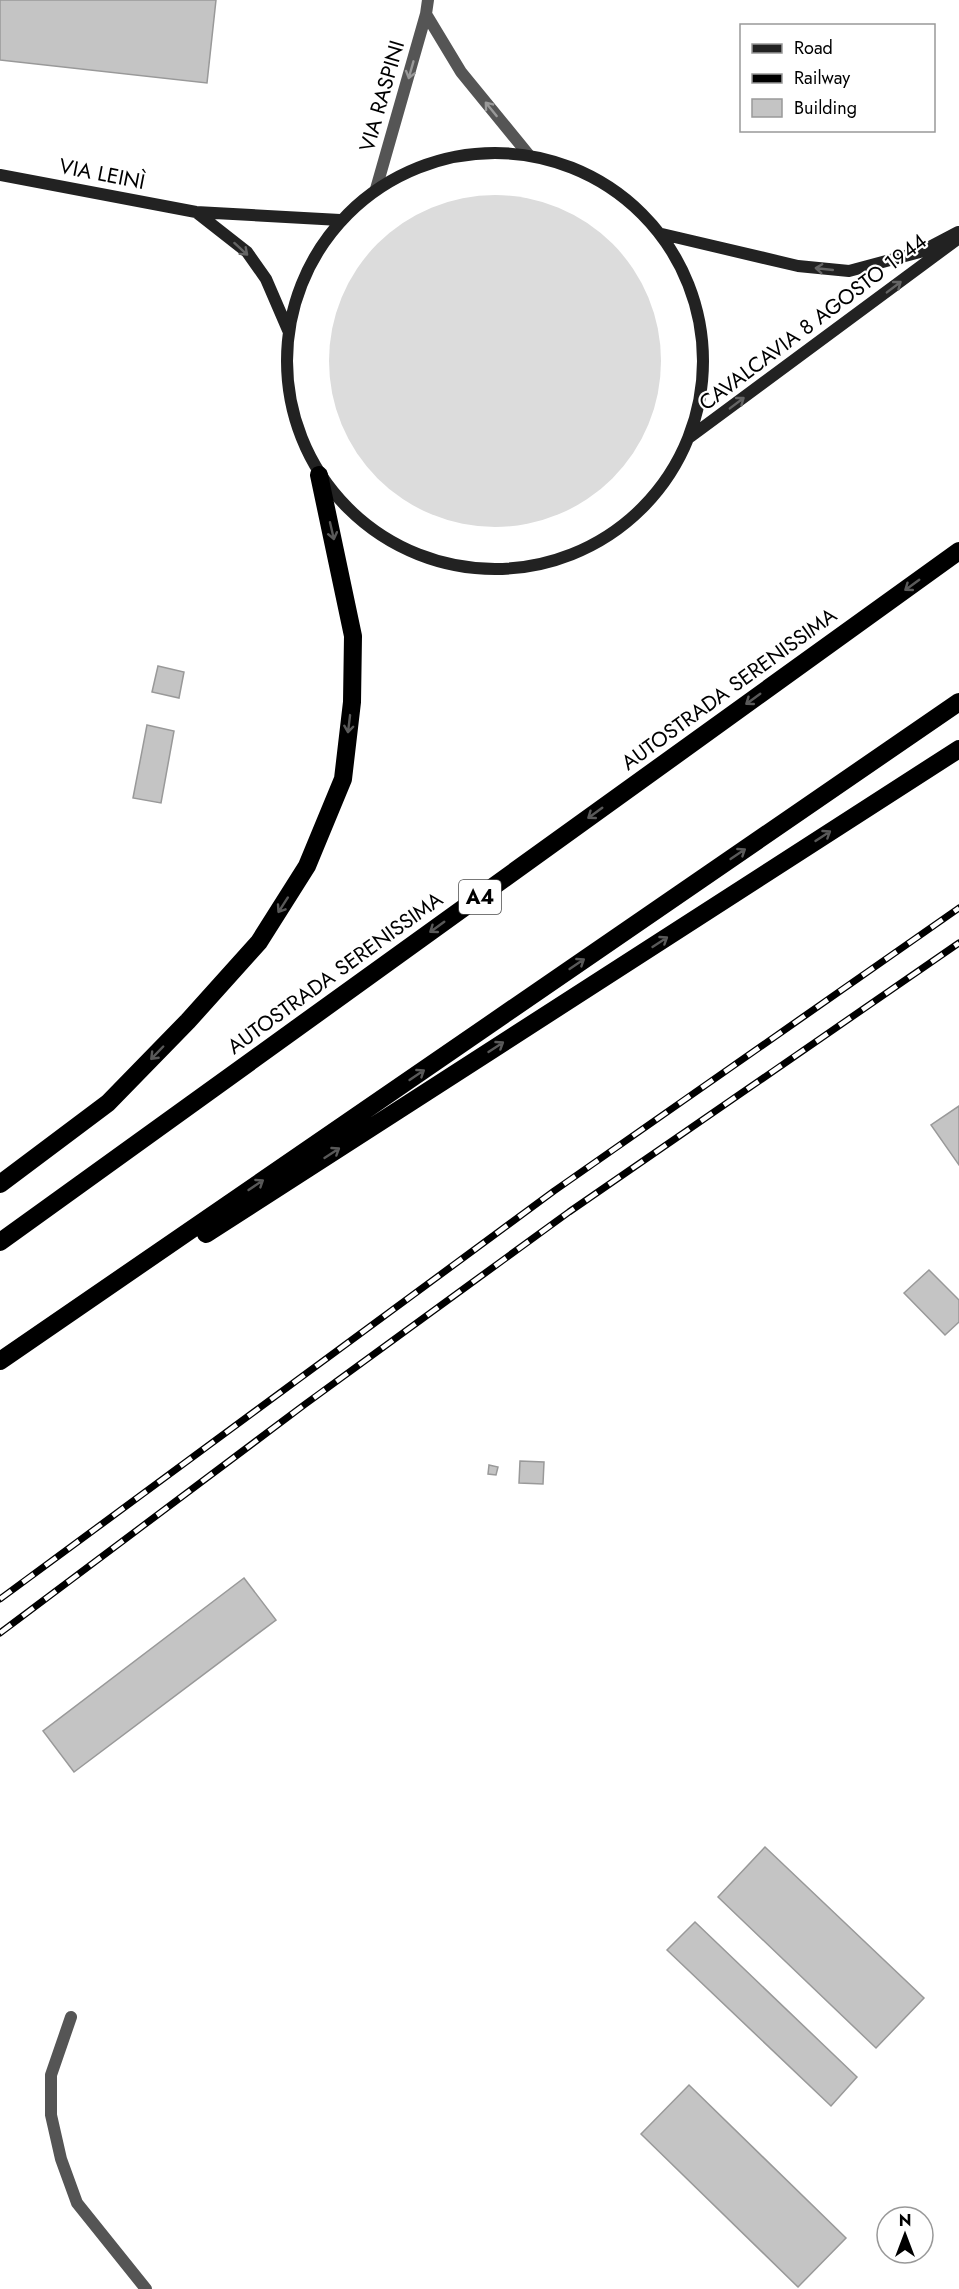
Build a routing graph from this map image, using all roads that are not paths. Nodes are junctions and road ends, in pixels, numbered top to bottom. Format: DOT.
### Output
graph roads {
  1 [pos="428,0"];
  2 [pos="426,14"];
  3 [pos="528,154"];
  4 [pos="0,175"];
  5 [pos="376,189"];
  6 [pos="196,212"];
  7 [pos="340,220"];
  8 [pos="959,231"];
  9 [pos="662,234"];
  10 [pos="959,238"];
  11 [pos="288,330"];
  12 [pos="690,438"];
  13 [pos="319,475"];
  14 [pos="959,551"];
  15 [pos="959,702"];
  16 [pos="959,749"];
  17 [pos="0,1184"];
  18 [pos="0,1242"];
  19 [pos="0,1361"];
  20 [pos="0,1366"];
  21 [pos="71,2017"];
  22 [pos="146,2289"];
  1 -- 2 [label="street, VIA RASPINI"];
  3 -- 2 [label="street, VIA RASPINI, one-way"];
  2 -- 5 [label="street, VIA RASPINI, one-way"];
  3 -- 5 [label="main road"];
  3 -- 9 [label="main road"];
  4 -- 6 [label="main road, VIA LEINÌ"];
  5 -- 7 [label="main road"];
  6 -- 7 [label="main road, VIA LEINÌ"];
  6 -- 11 [label="main road, VIA LEINÌ, one-way"];
  7 -- 11 [label="main road"];
  8 -- 9 [label="main road, CAVALCAVIA 8 AGOSTO 1944, one-way"];
  9 -- 12 [label="main road"];
  12 -- 10 [label="main road, CAVALCAVIA 8 AGOSTO 1944, one-way"];
  11 -- 13 [label="main road"];
  12 -- 13 [label="main road"];
  13 -- 17 [label="highway, one-way"];
  14 -- 18 [label="highway, AUTOSTRADA SERENISSIMA / A4, one-way"];
  19 -- 15 [label="highway, one-way"];
  20 -- 16 [label="highway, one-way"];
  21 -- 22 [label="street"];
}
